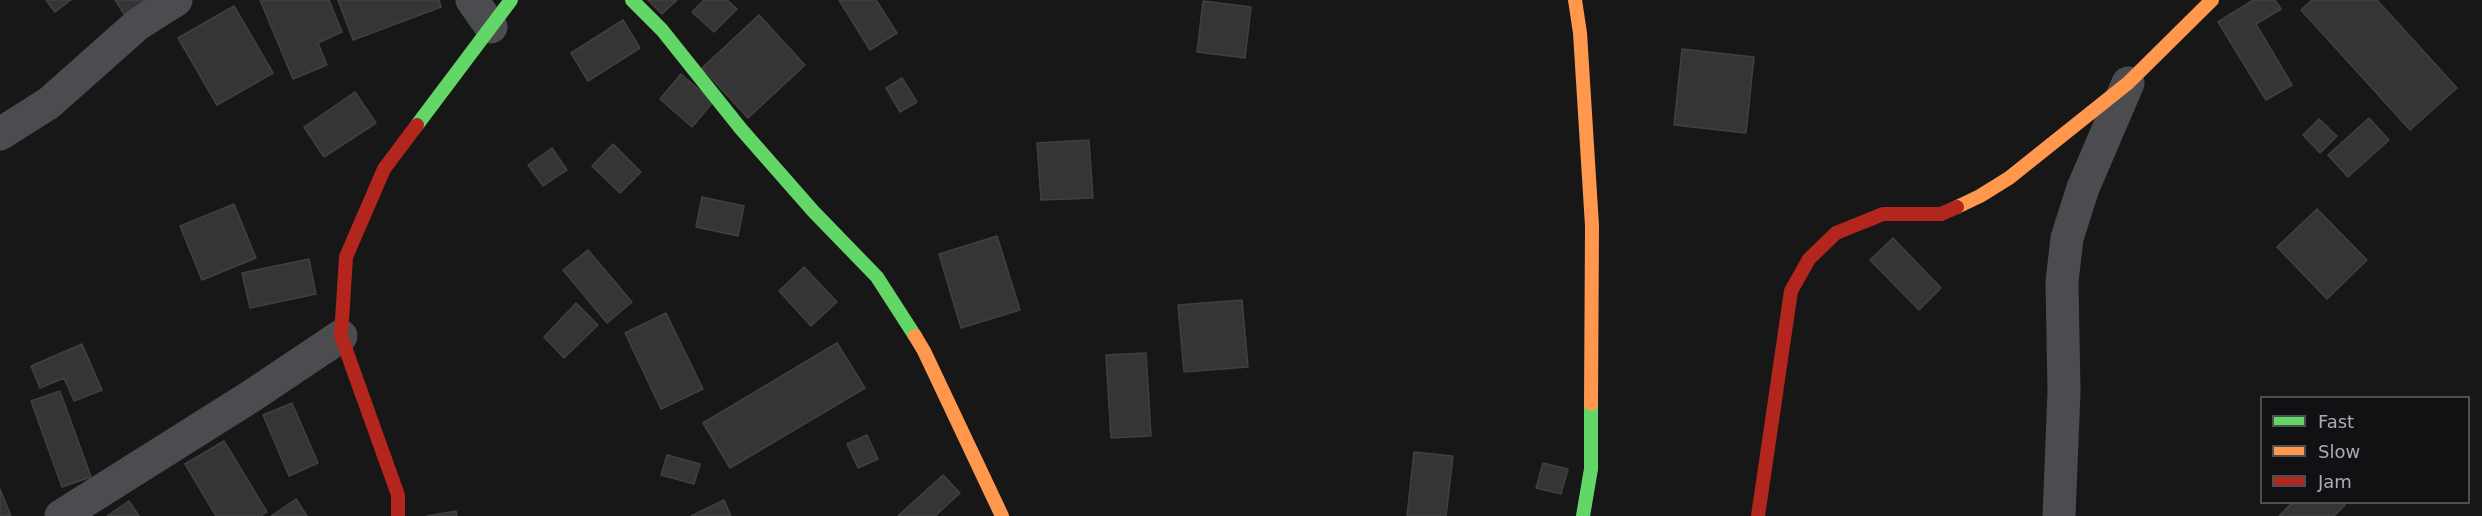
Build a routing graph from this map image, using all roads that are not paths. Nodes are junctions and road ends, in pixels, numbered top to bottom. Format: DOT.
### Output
graph roads {
  1 [pos="176,0"];
  2 [pos="472,0"];
  3 [pos="511,0"];
  4 [pos="633,0"];
  5 [pos="1575,0"];
  6 [pos="2212,0"];
  7 [pos="491,27"];
  8 [pos="2128,83"];
  9 [pos="0,134"];
  10 [pos="341,336"];
  11 [pos="61,516"];
  12 [pos="398,516"];
  13 [pos="1002,516"];
  14 [pos="1583,516"];
  15 [pos="1758,516"];
  16 [pos="2059,516"];
  1 -- 9 [label="street"];
  2 -- 7 [label="street"];
  3 -- 7 [label="street"];
  4 -- 13 [label="street"];
  5 -- 14 [label="street"];
  6 -- 8 [label="street"];
  7 -- 10 [label="street"];
  8 -- 15 [label="street"];
  8 -- 16 [label="street"];
  10 -- 11 [label="street"];
  10 -- 12 [label="street"];
}
